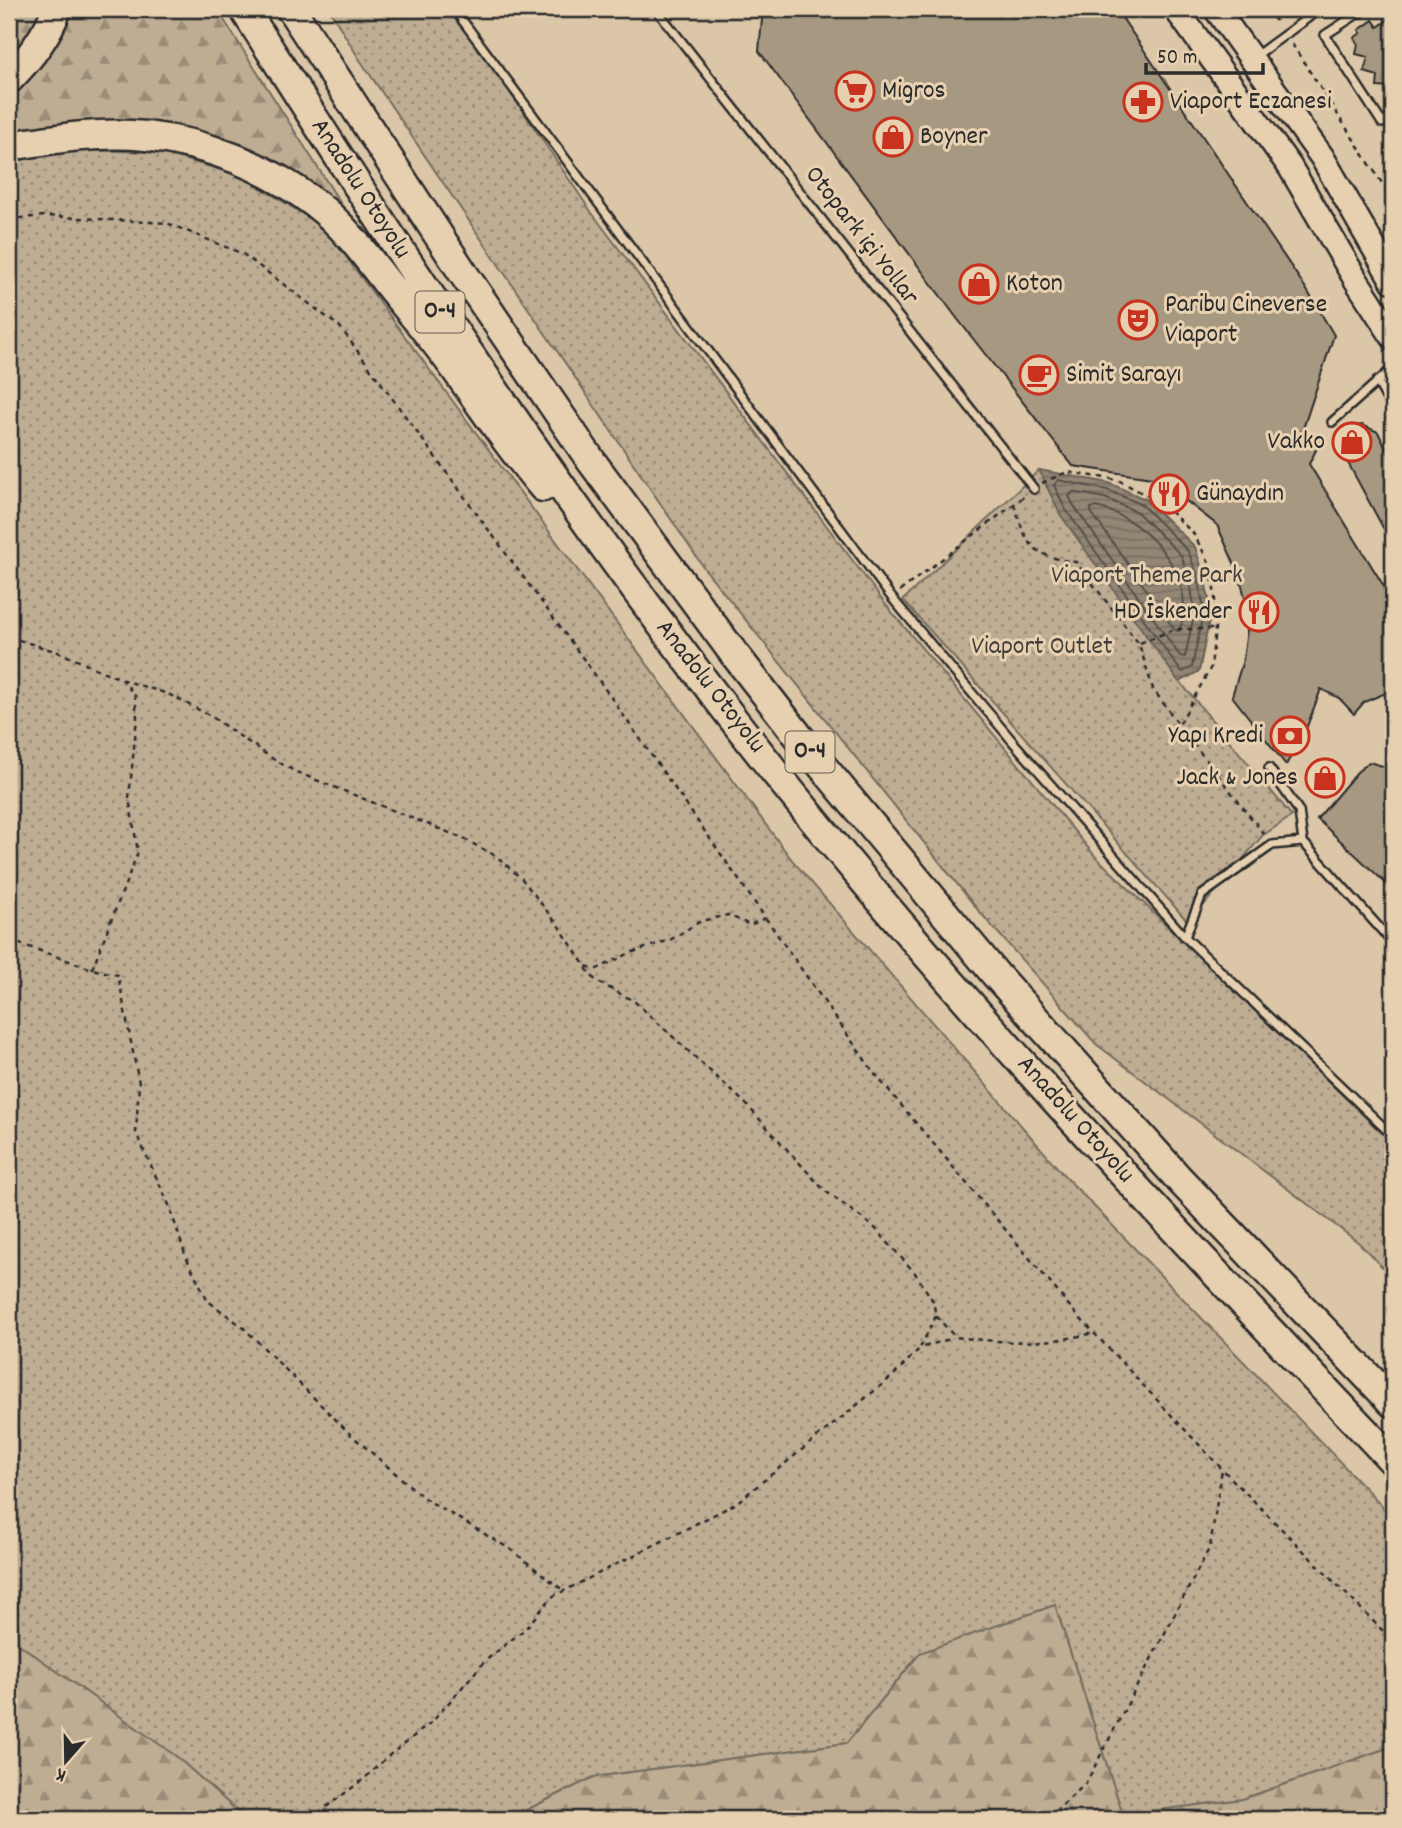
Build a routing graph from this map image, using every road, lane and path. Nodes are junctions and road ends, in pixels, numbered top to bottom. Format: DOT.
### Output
graph roads {
  1 [pos="57,9"];
  2 [pos="244,9"];
  3 [pos="291,9"];
  4 [pos="297,9"];
  5 [pos="454,9"];
  6 [pos="656,9"];
  7 [pos="1176,9"];
  8 [pos="1216,9"];
  9 [pos="1267,9"];
  10 [pos="1320,9"];
  11 [pos="1365,9"];
  12 [pos="1286,34"];
  13 [pos="308,37"];
  14 [pos="1252,58"];
  15 [pos="9,79"];
  16 [pos="1393,116"];
  17 [pos="9,146"];
  18 [pos="1393,200"];
  19 [pos="9,219"];
  20 [pos="1393,281"];
  21 [pos="1393,337"];
  22 [pos="1393,368"];
  23 [pos="1377,382"];
  24 [pos="1393,410"];
  25 [pos="1332,422"];
  26 [pos="1034,489"];
  27 [pos="1014,504"];
  28 [pos="892,598"];
  29 [pos="648,608"];
  30 [pos="1215,629"];
  31 [pos="9,637"];
  32 [pos="1139,644"];
  33 [pos="124,680"];
  34 [pos="1179,725"];
  35 [pos="1269,768"];
  36 [pos="1303,842"];
  37 [pos="1272,845"];
  38 [pos="765,918"];
  39 [pos="1185,937"];
  40 [pos="9,940"];
  41 [pos="1393,943"];
  42 [pos="585,966"];
  43 [pos="92,969"];
  44 [pos="1393,1136"];
  45 [pos="936,1317"];
  46 [pos="1094,1333"];
  47 [pos="955,1337"];
  48 [pos="920,1348"];
  49 [pos="1393,1403"];
  50 [pos="1393,1461"];
  51 [pos="1222,1469"];
  52 [pos="564,1591"];
  53 [pos="1393,1641"];
  54 [pos="310,1819"];
  55 [pos="1048,1819"];
  1 -- 15 [label="highway"];
  2 -- 29 [label="highway, Anadolu Otoyolu / O-4"];
  3 -- 13 [label="highway, Anadolu Otoyolu / O-4"];
  4 -- 13 [label="highway"];
  5 -- 28 [label="lane"];
  6 -- 26 [label="lane, Otopark içi Yollar"];
  7 -- 21 [label="main road"];
  8 -- 14 [label="main road"];
  9 -- 12 [label="path"];
  10 -- 12 [label="lane"];
  11 -- 16 [label="lane"];
  12 -- 14 [label="lane"];
  12 -- 18 [label="path"];
  13 -- 49 [label="highway, Anadolu Otoyolu / O-4"];
  14 -- 20 [label="main road"];
  17 -- 29 [label="highway"];
  19 -- 38 [label="path"];
  22 -- 23 [label="lane"];
  23 -- 24 [label="lane"];
  23 -- 25 [label="lane"];
  26 -- 27 [label="path"];
  26 -- 30 [label="path"];
  27 -- 28 [label="path"];
  27 -- 32 [label="path"];
  28 -- 39 [label="lane"];
  29 -- 50 [label="highway, Anadolu Otoyolu / O-4"];
  30 -- 32 [label="path"];
  30 -- 34 [label="path"];
  31 -- 33 [label="path"];
  32 -- 34 [label="path"];
  33 -- 42 [label="path"];
  33 -- 43 [label="path"];
  34 -- 37 [label="path"];
  35 -- 36 [label="lane"];
  36 -- 37 [label="lane"];
  36 -- 41 [label="lane"];
  37 -- 39 [label="lane"];
  38 -- 42 [label="path"];
  38 -- 46 [label="path"];
  39 -- 44 [label="lane"];
  40 -- 43 [label="path"];
  42 -- 45 [label="path"];
  43 -- 52 [label="path"];
  45 -- 47 [label="path"];
  45 -- 48 [label="path"];
  46 -- 47 [label="path"];
  46 -- 51 [label="path"];
  47 -- 48 [label="path"];
  48 -- 52 [label="path"];
  51 -- 53 [label="path"];
  51 -- 55 [label="path"];
  52 -- 54 [label="path"];
}
